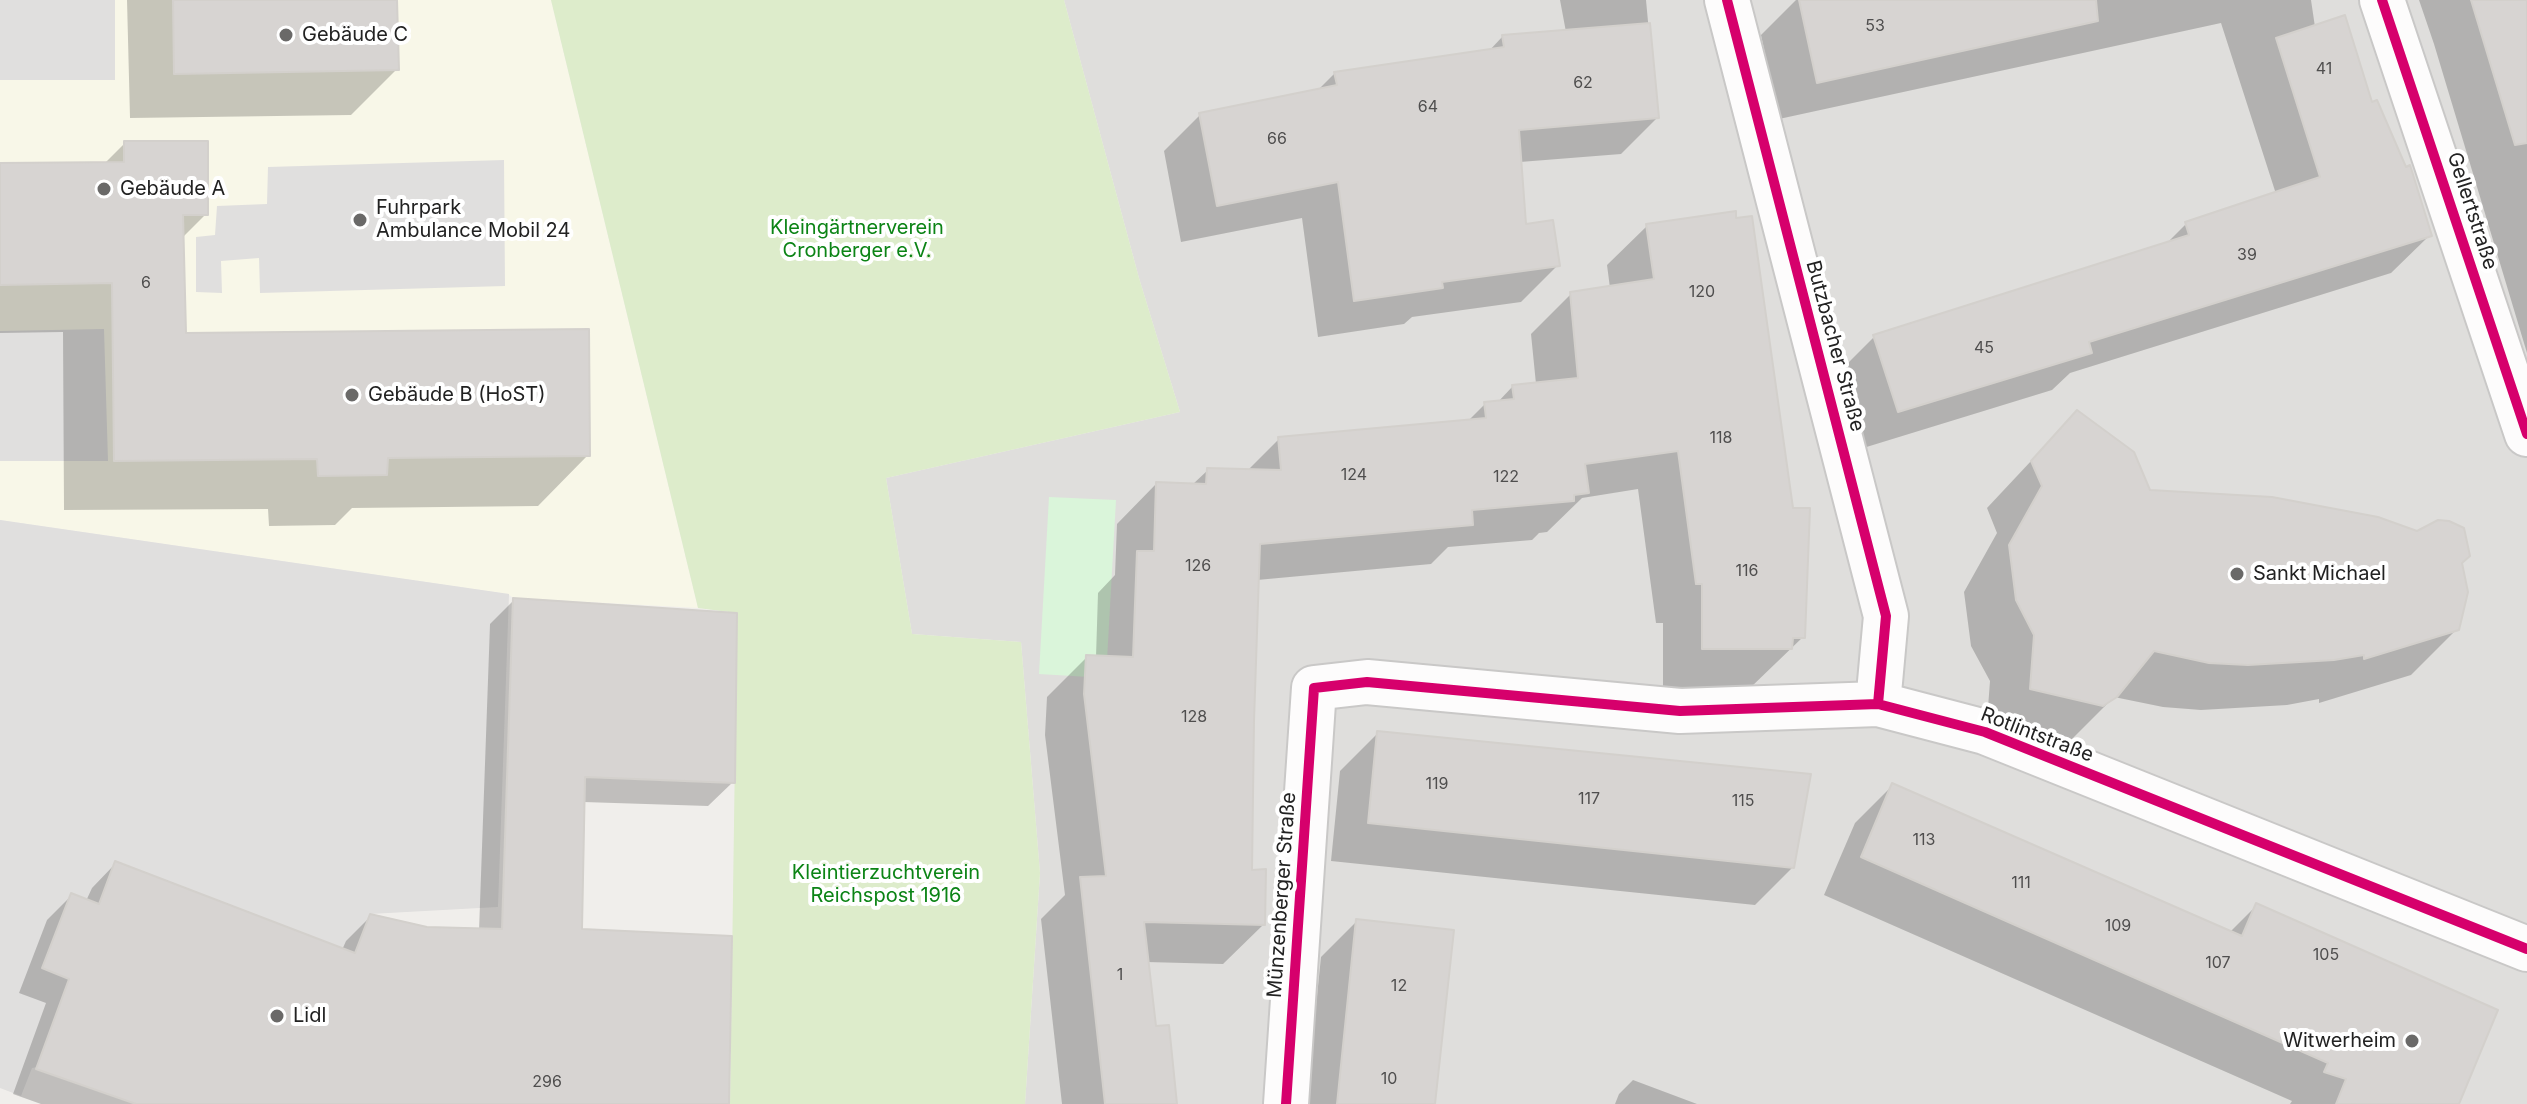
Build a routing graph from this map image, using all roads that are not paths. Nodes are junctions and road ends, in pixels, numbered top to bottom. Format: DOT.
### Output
graph roads {
  1 [pos="1727,0"];
  2 [pos="2382,0"];
  3 [pos="2527,434"];
  4 [pos="1314,688"];
  5 [pos="1878,704"];
  6 [pos="2527,949"];
  7 [pos="1286,1104"];
  1 -- 5 [label="street, Butzbacher Straße"];
  2 -- 3 [label="street, Gellertstraße"];
  4 -- 5 [label="street, Rotlintstraße"];
  4 -- 7 [label="street, Münzenberger Straße"];
  5 -- 6 [label="street, Rotlintstraße"];
}
